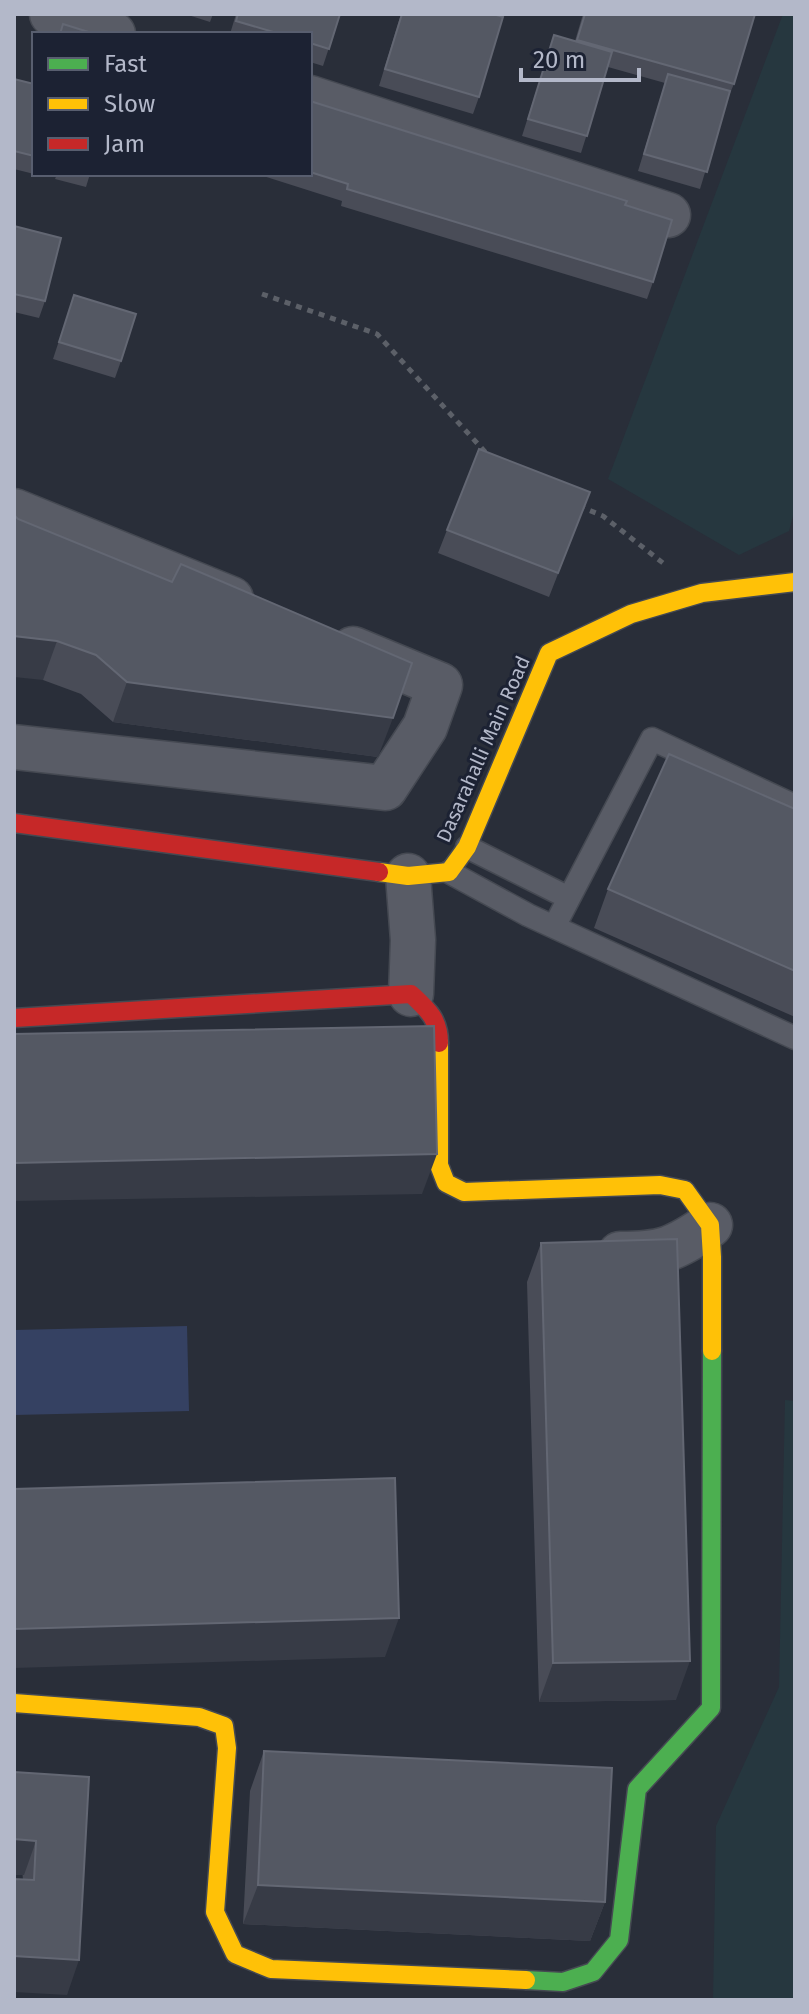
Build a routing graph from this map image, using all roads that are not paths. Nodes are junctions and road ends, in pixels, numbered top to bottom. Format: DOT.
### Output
graph roads {
  1 [pos="52,14"];
  2 [pos="107,32"];
  3 [pos="312,99"];
  4 [pos="668,215"];
  5 [pos="14,511"];
  6 [pos="795,582"];
  7 [pos="269,615"];
  8 [pos="312,632"];
  9 [pos="14,747"];
  10 [pos="795,806"];
  11 [pos="14,823"];
  12 [pos="467,847"];
  13 [pos="428,874"];
  14 [pos="569,898"];
  15 [pos="554,927"];
  16 [pos="411,994"];
  17 [pos="14,1018"];
  18 [pos="795,1038"];
  19 [pos="710,1225"];
  20 [pos="576,1255"];
  21 [pos="14,1703"];
  1 -- 2 [label="street"];
  3 -- 4 [label="street"];
  5 -- 7 [label="street"];
  6 -- 12 [label="street, Dasarahalli Main Road"];
  8 -- 9 [label="street"];
  10 -- 14 [label="lane"];
  11 -- 13 [label="street"];
  12 -- 13 [label="street, Dasarahalli Main Road"];
  12 -- 14 [label="lane"];
  13 -- 15 [label="lane"];
  13 -- 16 [label="street"];
  14 -- 15 [label="lane"];
  15 -- 18 [label="lane"];
  16 -- 17 [label="street"];
  16 -- 19 [label="street"];
  19 -- 20 [label="street"];
  19 -- 21 [label="street"];
}
